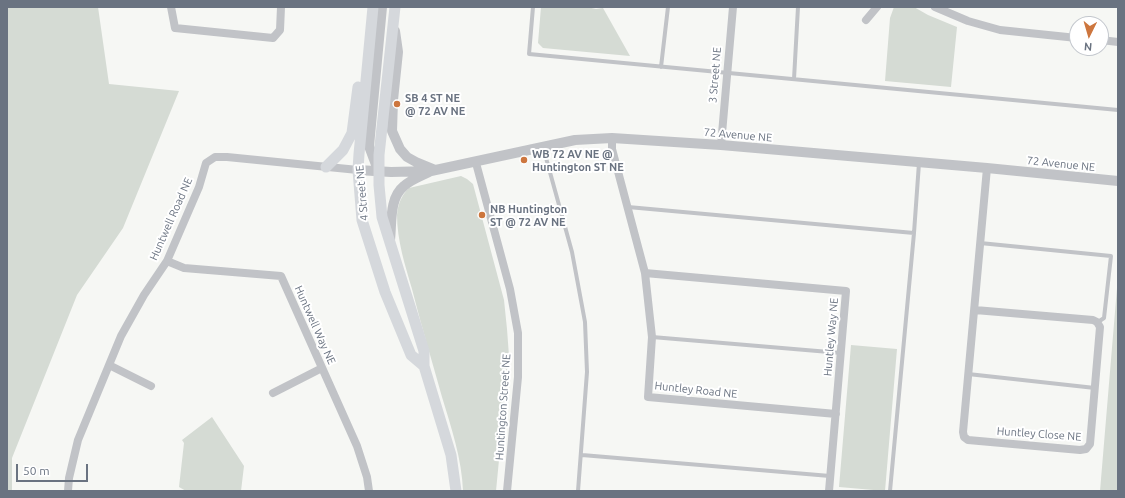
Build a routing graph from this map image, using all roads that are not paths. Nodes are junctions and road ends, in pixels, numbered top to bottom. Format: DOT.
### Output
graph roads {
  1 [pos="171,7"];
  2 [pos="281,7"];
  3 [pos="382,7"];
  4 [pos="395,7"];
  5 [pos="533,7"];
  6 [pos="668,7"];
  7 [pos="733,7"];
  8 [pos="798,7"];
  9 [pos="877,7"];
  10 [pos="936,7"];
  11 [pos="372,10"];
  12 [pos="866,20"];
  13 [pos="393,22"];
  14 [pos="1069,37"];
  15 [pos="661,67"];
  16 [pos="726,73"];
  17 [pos="794,79"];
  18 [pos="1118,110"];
  19 [pos="612,138"];
  20 [pos="720,146"];
  21 [pos="543,147"];
  22 [pos="919,162"];
  23 [pos="476,163"];
  24 [pos="326,167"];
  25 [pos="987,168"];
  26 [pos="358,170"];
  27 [pos="433,171"];
  28 [pos="379,172"];
  29 [pos="1118,181"];
  30 [pos="628,207"];
  31 [pos="914,232"];
  32 [pos="390,243"];
  33 [pos="980,243"];
  34 [pos="167,261"];
  35 [pos="645,273"];
  36 [pos="975,310"];
  37 [pos="1097,322"];
  38 [pos="652,337"];
  39 [pos="841,353"];
  40 [pos="109,365"];
  41 [pos="424,366"];
  42 [pos="322,368"];
  43 [pos="968,374"];
  44 [pos="151,386"];
  45 [pos="1095,388"];
  46 [pos="273,393"];
  47 [pos="836,414"];
  48 [pos="582,455"];
  49 [pos="830,476"];
  50 [pos="68,491"];
  51 [pos="369,491"];
  52 [pos="456,491"];
  53 [pos="507,491"];
  54 [pos="578,491"];
  55 [pos="829,491"];
  56 [pos="890,491"];
  1 -- 2 [label="street"];
  3 -- 28 [label="street"];
  4 -- 13 [label="main road, 4 Street NE"];
  5 -- 15 [label="lane"];
  6 -- 15 [label="lane"];
  7 -- 16 [label="street, 3 Street NE"];
  8 -- 17 [label="lane"];
  9 -- 12 [label="street"];
  10 -- 14 [label="street"];
  11 -- 24 [label="main road"];
  11 -- 26 [label="main road, 4 Street NE"];
  13 -- 27 [label="street"];
  13 -- 28 [label="main road, 4 Street NE"];
  15 -- 16 [label="lane"];
  16 -- 17 [label="lane"];
  16 -- 20 [label="street, 3 Street NE"];
  17 -- 18 [label="lane"];
  19 -- 20 [label="street, 72 Avenue NE"];
  19 -- 21 [label="street, 72 Avenue NE"];
  19 -- 30 [label="street, Huntley Road NE"];
  20 -- 22 [label="street, 72 Avenue NE"];
  21 -- 23 [label="street, 72 Avenue NE"];
  21 -- 48 [label="lane"];
  22 -- 25 [label="street, 72 Avenue NE"];
  22 -- 31 [label="lane"];
  23 -- 27 [label="street, 72 Avenue NE"];
  23 -- 53 [label="street, Huntington Street NE"];
  24 -- 26 [label="street, Huntwell Road NE"];
  24 -- 34 [label="street, Huntwell Road NE"];
  25 -- 29 [label="street, 72 Avenue NE"];
  25 -- 33 [label="street, Huntley Close NE"];
  26 -- 28 [label="street, 72 Avenue NE"];
  26 -- 41 [label="main road, 4 Street NE"];
  27 -- 28 [label="street, 72 Avenue NE"];
  27 -- 32 [label="street"];
  28 -- 32 [label="main road, 4 Street NE"];
  30 -- 31 [label="lane"];
  30 -- 35 [label="street, Huntley Road NE"];
  31 -- 56 [label="lane"];
  32 -- 41 [label="main road, 4 Street NE"];
  33 -- 36 [label="street, Huntley Close NE"];
  33 -- 37 [label="lane"];
  34 -- 40 [label="street, Huntwell Road NE"];
  34 -- 42 [label="street, Huntwell Way NE"];
  35 -- 38 [label="street, Huntley Road NE"];
  35 -- 39 [label="street, Huntley Way NE"];
  36 -- 37 [label="street"];
  36 -- 43 [label="street, Huntley Close NE"];
  37 -- 45 [label="street, Huntley Close NE"];
  38 -- 39 [label="lane"];
  38 -- 47 [label="street, Huntley Road NE"];
  39 -- 47 [label="street, Huntley Way NE"];
  40 -- 44 [label="street"];
  40 -- 50 [label="street, Huntwell Road NE"];
  41 -- 52 [label="main road, 4 Street NE"];
  42 -- 46 [label="street"];
  42 -- 51 [label="street, Huntwell Way NE"];
  43 -- 45 [label="lane"];
  43 -- 45 [label="street, Huntley Close NE"];
  47 -- 49 [label="street, Huntley Way NE"];
  48 -- 49 [label="lane"];
  48 -- 54 [label="lane"];
  49 -- 55 [label="street, Huntley Way NE"];
}
